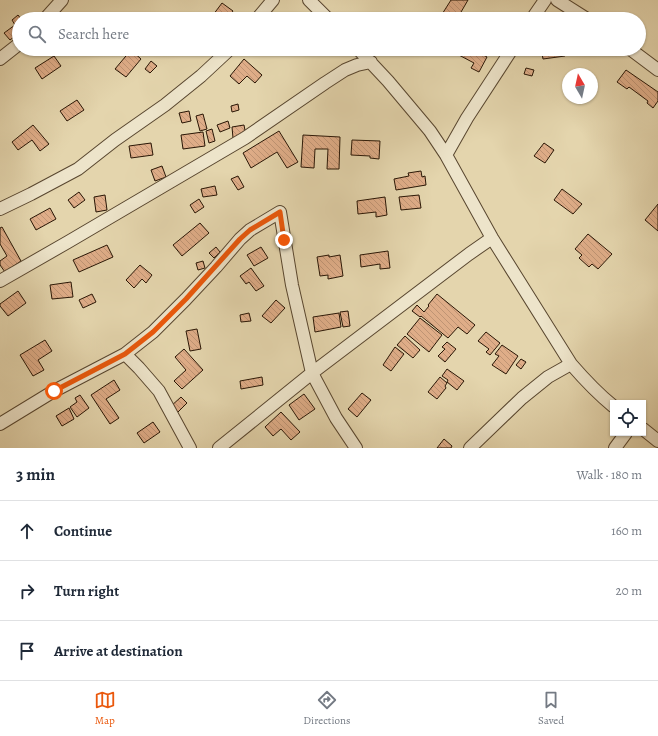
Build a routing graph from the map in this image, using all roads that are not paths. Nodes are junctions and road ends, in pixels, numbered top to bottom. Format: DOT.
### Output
graph roads {
  1 [pos="62,0"];
  2 [pos="273,0"];
  3 [pos="309,0"];
  4 [pos="545,0"];
  5 [pos="558,0"];
  6 [pos="51,12"];
  7 [pos="263,12"];
  8 [pos="321,12"];
  9 [pos="537,12"];
  10 [pos="576,12"];
  11 [pos="12,50"];
  12 [pos="222,56"];
  13 [pos="365,56"];
  14 [pos="507,56"];
  15 [pos="639,56"];
  16 [pos="0,59"];
  17 [pos="371,62"];
  18 [pos="658,70"];
  19 [pos="446,155"];
  20 [pos="0,209"];
  21 [pos="492,238"];
  22 [pos="0,280"];
  23 [pos="125,354"];
  24 [pos="571,364"];
  25 [pos="312,373"];
  26 [pos="610,404"];
  27 [pos="0,424"];
  28 [pos="646,431"];
  29 [pos="624,436"];
  30 [pos="658,441"];
  31 [pos="190,448"];
  32 [pos="219,448"];
  33 [pos="356,448"];
  34 [pos="470,448"];
  35 [pos="615,448"];
  1 -- 6 [label="street"];
  2 -- 7 [label="street"];
  3 -- 8 [label="street"];
  4 -- 9 [label="street"];
  5 -- 10 [label="street"];
  11 -- 16 [label="street"];
  12 -- 20 [label="street"];
  13 -- 17 [label="street"];
  14 -- 19 [label="street"];
  15 -- 18 [label="street"];
  17 -- 19 [label="street"];
  17 -- 22 [label="street"];
  19 -- 21 [label="street"];
  21 -- 24 [label="street"];
  21 -- 25 [label="street"];
  23 -- 25 [label="street"];
  23 -- 27 [label="street"];
  23 -- 31 [label="street"];
  24 -- 26 [label="street"];
  24 -- 34 [label="street"];
  25 -- 32 [label="street"];
  25 -- 33 [label="street"];
  28 -- 30 [label="street"];
  29 -- 35 [label="street"];
}
